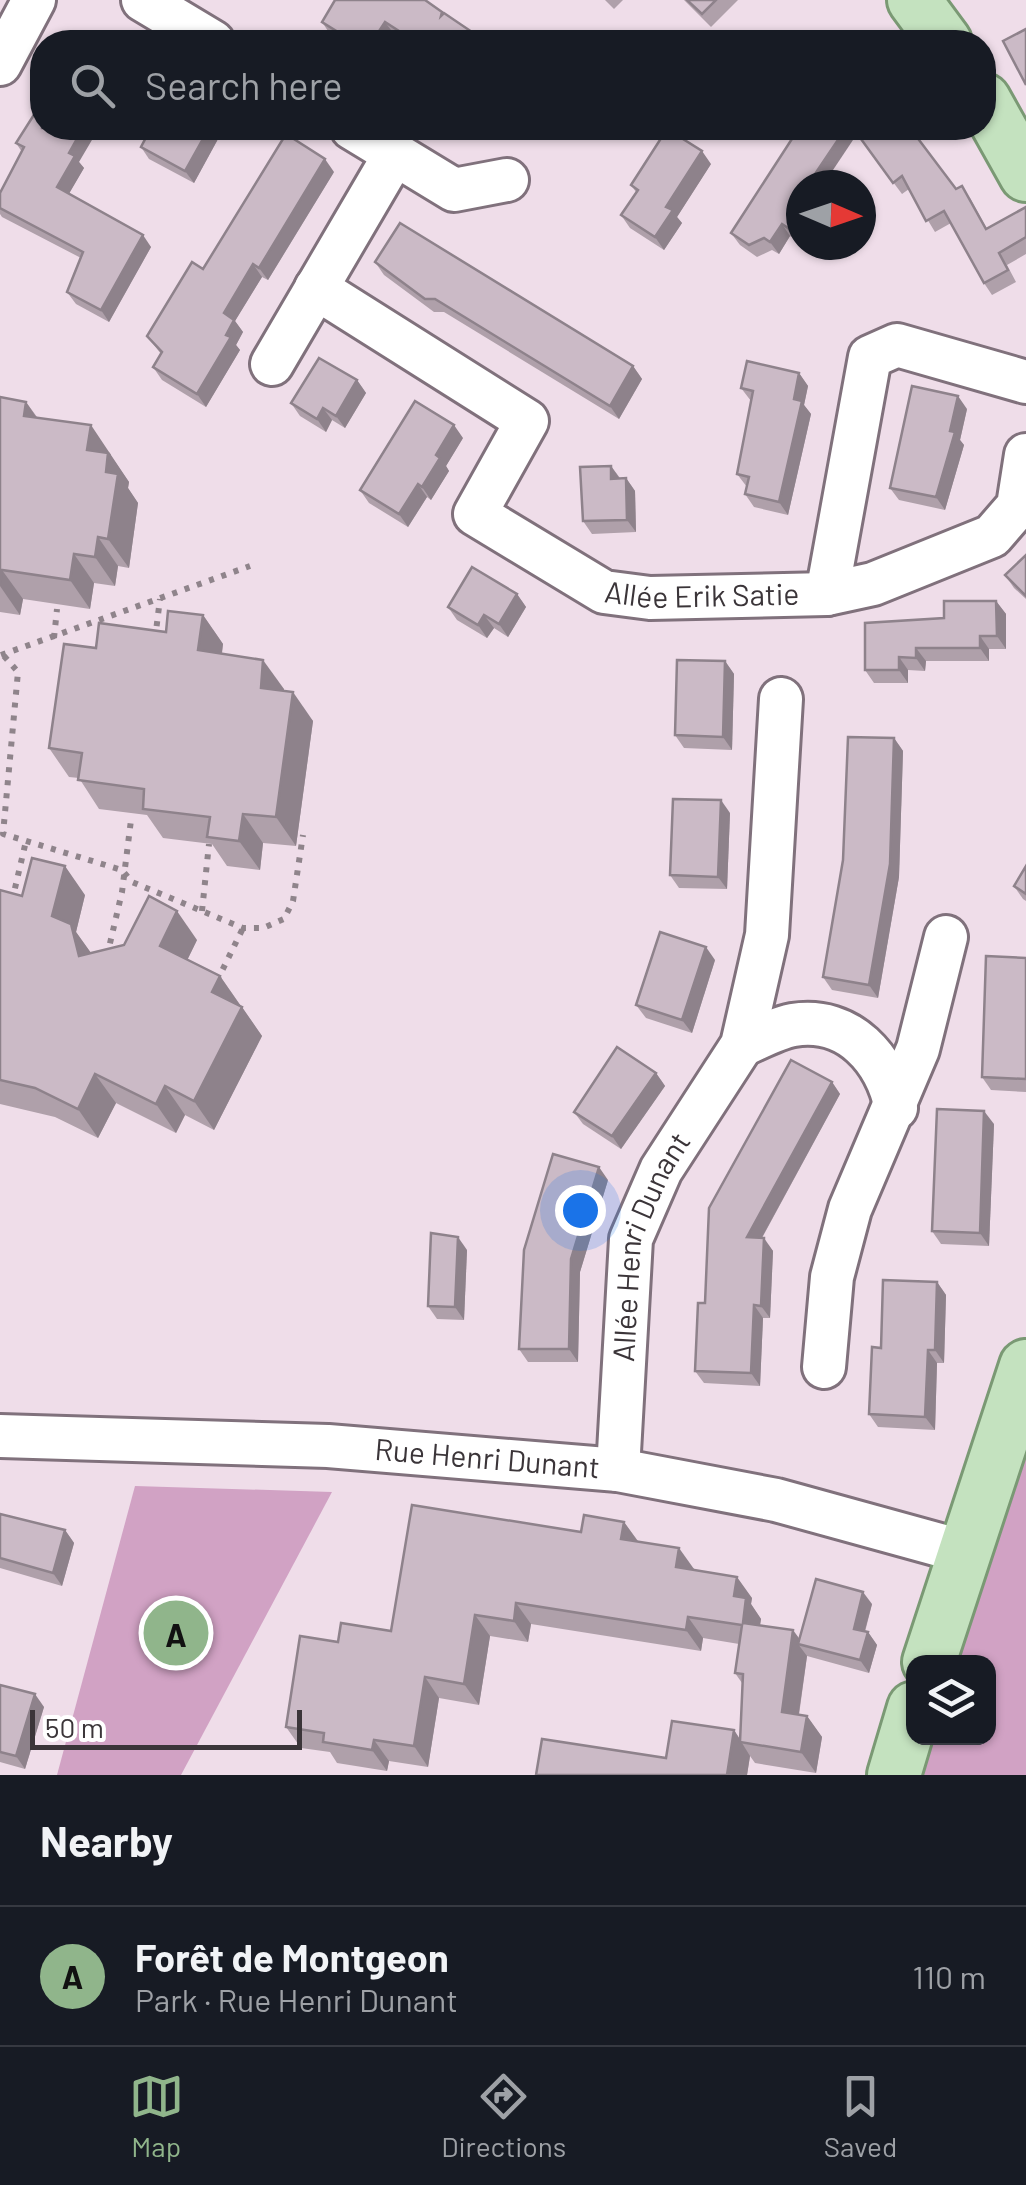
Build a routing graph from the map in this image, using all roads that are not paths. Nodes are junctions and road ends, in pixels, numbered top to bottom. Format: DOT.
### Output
graph roads {
  1 [pos="34,0"];
  2 [pos="144,0"];
  3 [pos="914,0"];
  4 [pos="193,30"];
  5 [pos="936,30"];
  6 [pos="0,64"];
  7 [pos="996,121"];
  8 [pos="372,140"];
  9 [pos="395,154"];
  10 [pos="1026,175"];
  11 [pos="507,180"];
  12 [pos="316,288"];
  13 [pos="272,364"];
  14 [pos="1026,382"];
  15 [pos="1026,455"];
  16 [pos="827,594"];
  17 [pos="781,699"];
  18 [pos="946,937"];
  19 [pos="742,1045"];
  20 [pos="896,1108"];
  21 [pos="824,1366"];
  22 [pos="1026,1366"];
  23 [pos="0,1436"];
  24 [pos="618,1470"];
  25 [pos="965,1552"];
  26 [pos="930,1655"];
  27 [pos="906,1735"];
  28 [pos="894,1775"];
  1 -- 6 [label="street"];
  2 -- 4 [label="street"];
  3 -- 5 [label="main road"];
  7 -- 10 [label="main road"];
  8 -- 9 [label="street"];
  9 -- 11 [label="street"];
  9 -- 12 [label="street"];
  12 -- 13 [label="street"];
  12 -- 16 [label="street, Allée Erik Satie"];
  14 -- 16 [label="street, Allée Erik Satie"];
  15 -- 16 [label="street, Allée Erik Satie"];
  17 -- 19 [label="street, Allée Henri Dunant"];
  18 -- 20 [label="street"];
  19 -- 20 [label="street"];
  19 -- 24 [label="street, Allée Henri Dunant"];
  20 -- 21 [label="street"];
  22 -- 25 [label="main road"];
  23 -- 24 [label="street, Rue Henri Dunant"];
  24 -- 25 [label="street, Rue Henri Dunant"];
  25 -- 26 [label="main road"];
  27 -- 28 [label="main road"];
}
